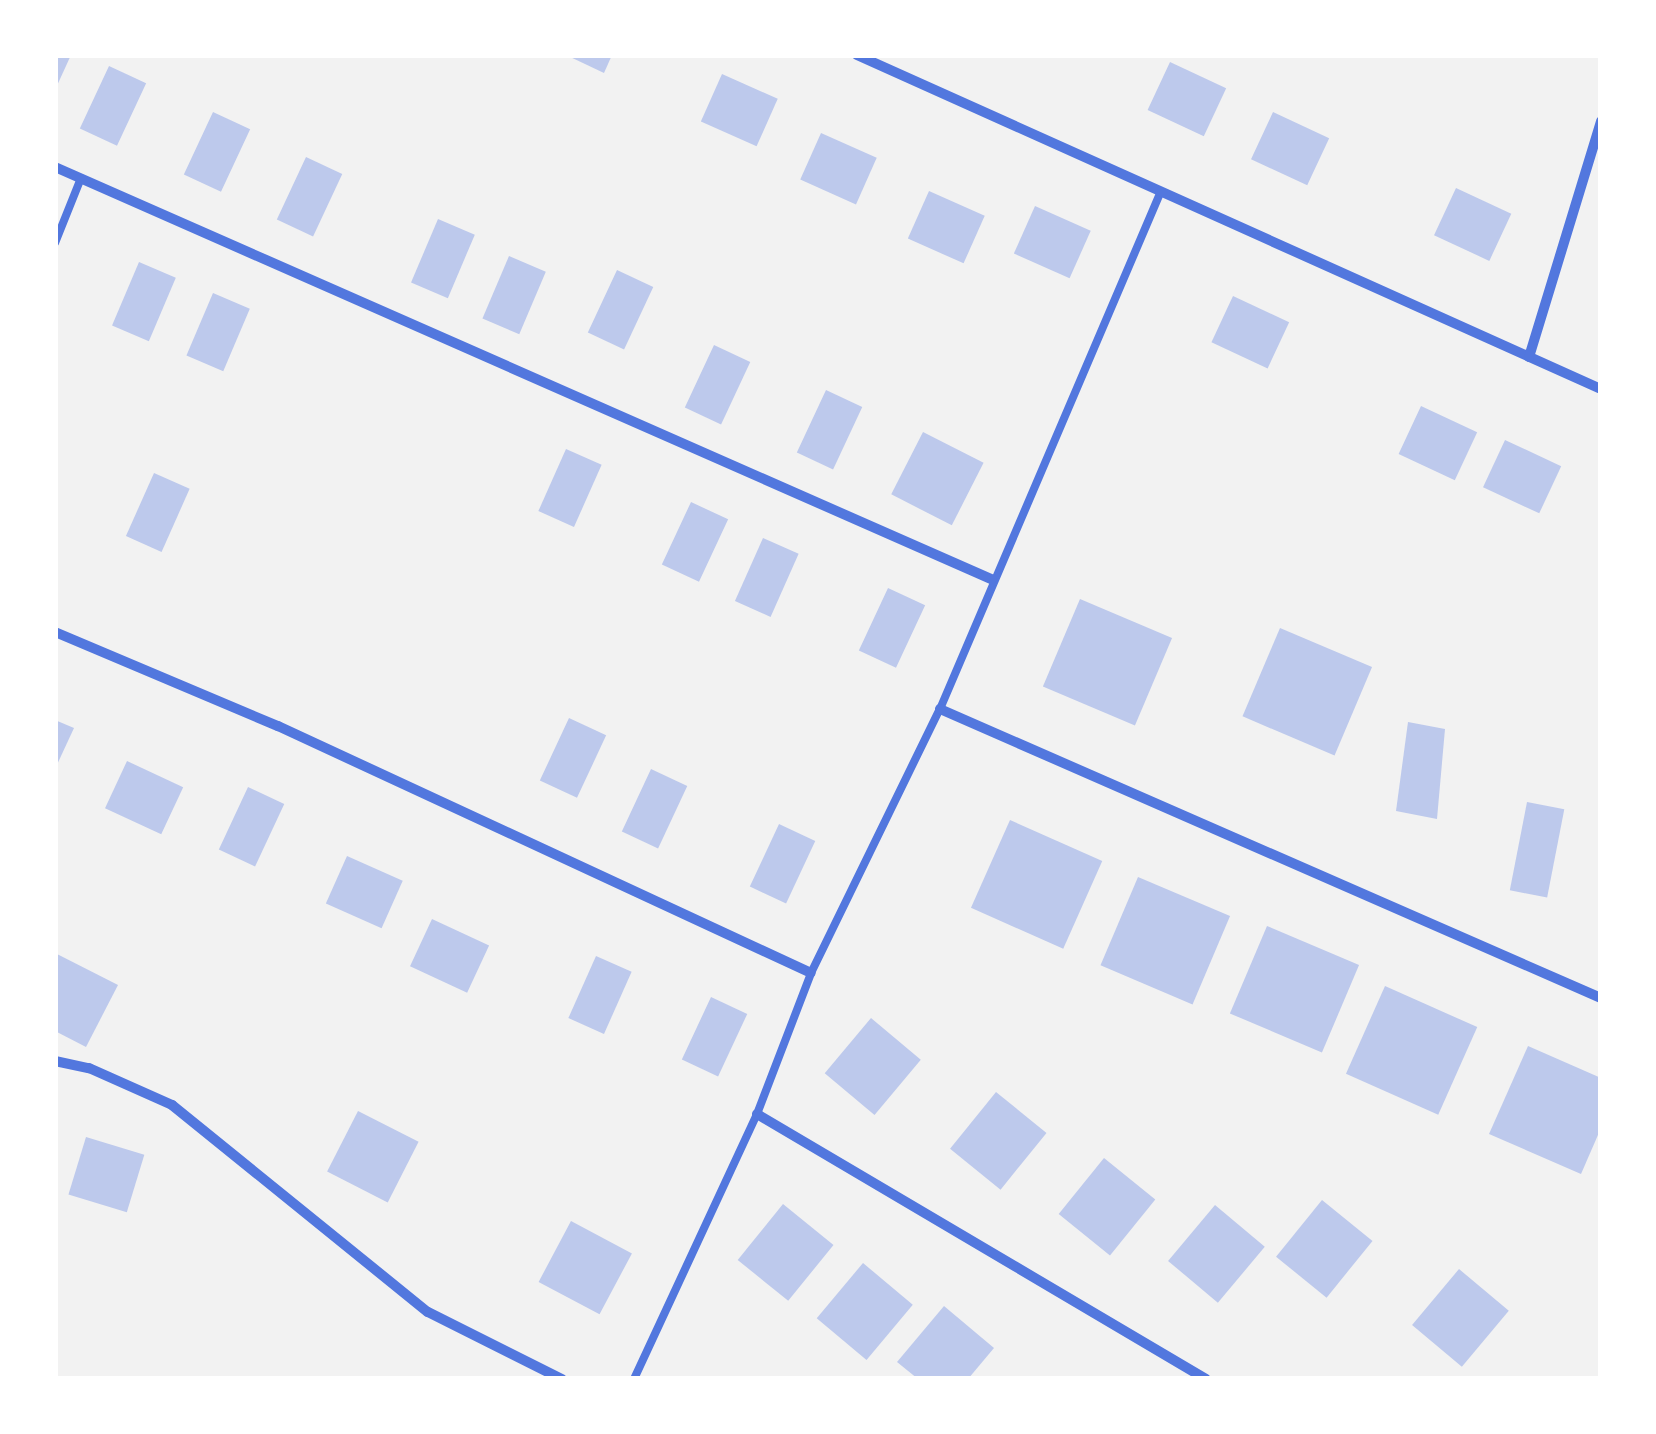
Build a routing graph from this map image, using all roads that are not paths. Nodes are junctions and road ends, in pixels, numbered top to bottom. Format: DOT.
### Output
graph roads {
  1 [pos="857,55"];
  2 [pos="1601,122"];
  3 [pos="55,167"];
  4 [pos="80,178"];
  5 [pos="1161,190"];
  6 [pos="55,243"];
  7 [pos="1529,357"];
  8 [pos="1601,389"];
  9 [pos="991,579"];
  10 [pos="55,632"];
  11 [pos="940,708"];
  12 [pos="811,972"];
  13 [pos="1601,998"];
  14 [pos="55,1061"];
  15 [pos="757,1114"];
  16 [pos="562,1379"];
  17 [pos="634,1379"];
  18 [pos="1206,1379"];
  1 -- 5 [label="street"];
  2 -- 7 [label="street"];
  3 -- 4 [label="street"];
  4 -- 6 [label="lane"];
  4 -- 9 [label="street"];
  5 -- 7 [label="street"];
  5 -- 9 [label="lane"];
  7 -- 8 [label="street"];
  9 -- 11 [label="lane"];
  10 -- 12 [label="street"];
  11 -- 12 [label="lane"];
  11 -- 13 [label="street"];
  12 -- 15 [label="lane"];
  14 -- 16 [label="street"];
  15 -- 17 [label="lane"];
  15 -- 18 [label="street"];
}
